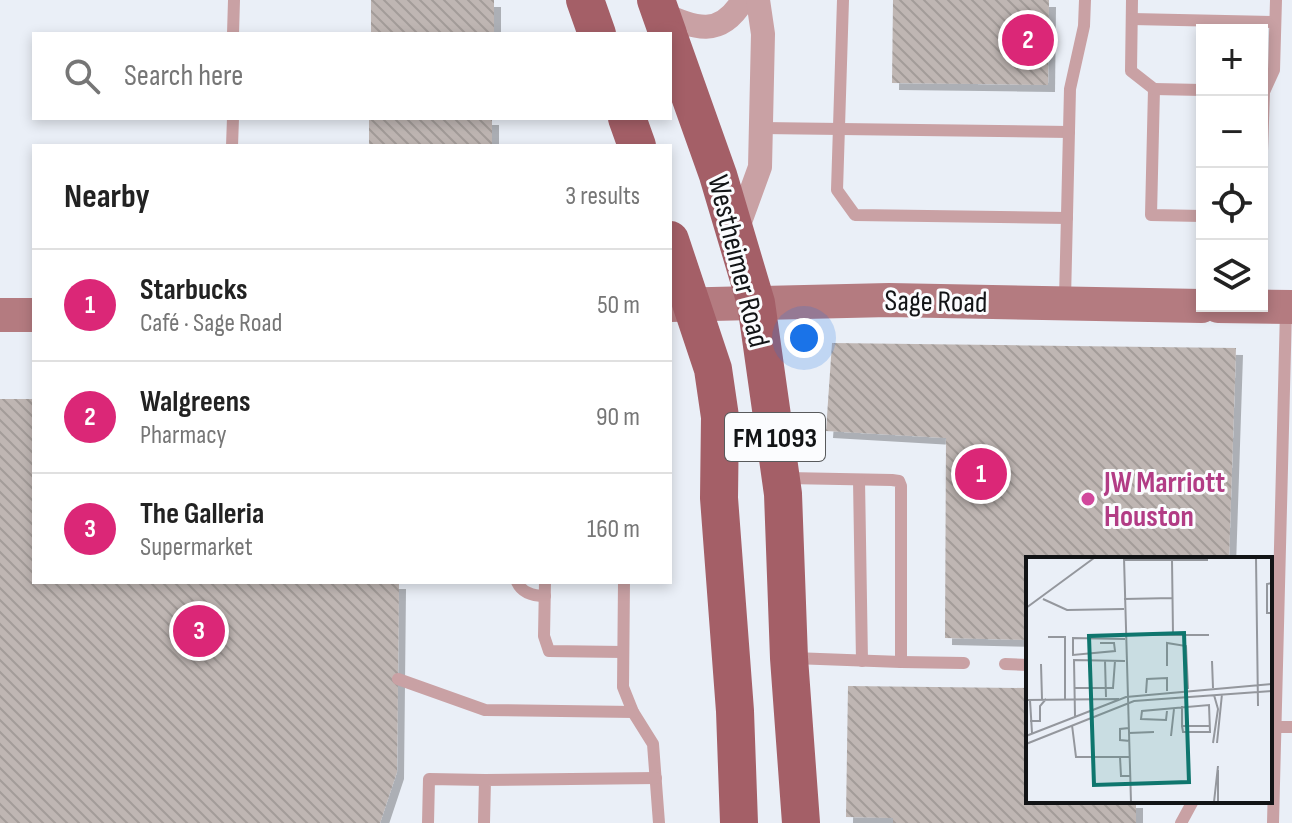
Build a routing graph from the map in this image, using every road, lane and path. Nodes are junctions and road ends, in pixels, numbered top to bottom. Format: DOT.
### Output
graph roads {
  1 [pos="234,0"];
  2 [pos="585,0"];
  3 [pos="743,0"];
  4 [pos="758,0"];
  5 [pos="843,0"];
  6 [pos="1085,0"];
  7 [pos="1132,0"];
  8 [pos="1276,0"];
  9 [pos="1132,19"];
  10 [pos="663,22"];
  11 [pos="1275,22"];
  12 [pos="233,32"];
  13 [pos="596,32"];
  14 [pos="672,47"];
  15 [pos="1268,82"];
  16 [pos="1154,89"];
  17 [pos="1196,90"];
  18 [pos="233,120"];
  19 [pos="628,120"];
  20 [pos="762,128"];
  21 [pos="839,129"];
  22 [pos="1069,132"];
  23 [pos="232,144"];
  24 [pos="636,144"];
  25 [pos="1196,216"];
  26 [pos="1067,218"];
  27 [pos="736,236"];
  28 [pos="672,252"];
  29 [pos="756,303"];
  30 [pos="1065,303"];
  31 [pos="681,305"];
  32 [pos="1196,306"];
  33 [pos="1273,307"];
  34 [pos="0,315"];
  35 [pos="32,315"];
  36 [pos="781,478"];
  37 [pos="859,480"];
  38 [pos="518,584"];
  39 [pos="545,584"];
  40 [pos="624,584"];
  41 [pos="545,596"];
  42 [pos="623,652"];
  43 [pos="789,658"];
  44 [pos="862,661"];
  45 [pos="901,662"];
  46 [pos="964,663"];
  47 [pos="1005,664"];
  48 [pos="1026,665"];
  49 [pos="398,679"];
  50 [pos="633,712"];
  51 [pos="1275,727"];
  52 [pos="1292,727"];
  53 [pos="736,734"];
  54 [pos="656,778"];
  55 [pos="485,780"];
  56 [pos="1192,803"];
  57 [pos="428,823"];
  58 [pos="484,823"];
  59 [pos="659,823"];
  60 [pos="739,823"];
  61 [pos="766,823"];
  62 [pos="801,823"];
  63 [pos="1181,823"];
  64 [pos="1273,823"];
  1 -- 12 [label="lane"];
  2 -- 13 [label="main road"];
  3 -- 10 [label="street"];
  4 -- 20 [label="street"];
  5 -- 21 [label="lane"];
  6 -- 22 [label="lane"];
  7 -- 9 [label="lane"];
  8 -- 11 [label="lane"];
  9 -- 11 [label="lane"];
  9 -- 16 [label="lane"];
  11 -- 15 [label="lane"];
  14 -- 27 [label="main road, Westheimer Road / FM 1093"];
  16 -- 17 [label="lane"];
  16 -- 25 [label="lane"];
  18 -- 23 [label="lane"];
  19 -- 24 [label="main road"];
  20 -- 21 [label="lane"];
  20 -- 27 [label="street"];
  21 -- 22 [label="lane"];
  21 -- 26 [label="lane"];
  22 -- 26 [label="lane"];
  26 -- 30 [label="lane"];
  27 -- 29 [label="main road, Westheimer Road / FM 1093"];
  28 -- 31 [label="main road, Westheimer Road / FM 1093"];
  29 -- 30 [label="main road, Sage Road"];
  29 -- 31 [label="main road, Sage Road"];
  29 -- 36 [label="main road, Westheimer Road / FM 1093"];
  30 -- 32 [label="main road, Sage Road"];
  31 -- 53 [label="main road, Westheimer Road / FM 1093"];
  33 -- 51 [label="lane"];
  34 -- 35 [label="main road"];
  36 -- 37 [label="lane"];
  36 -- 43 [label="main road, Westheimer Road / FM 1093"];
  37 -- 44 [label="lane"];
  37 -- 45 [label="lane"];
  38 -- 41 [label="lane"];
  39 -- 41 [label="lane"];
  40 -- 42 [label="lane"];
  41 -- 42 [label="lane"];
  42 -- 50 [label="lane"];
  43 -- 44 [label="lane"];
  43 -- 62 [label="main road, Westheimer Road / FM 1093"];
  44 -- 45 [label="lane"];
  45 -- 46 [label="lane"];
  47 -- 48 [label="lane"];
  49 -- 50 [label="lane"];
  50 -- 54 [label="lane"];
  51 -- 52 [label="lane"];
  51 -- 64 [label="lane"];
  53 -- 60 [label="main road, Westheimer Road / FM 1093"];
  53 -- 61 [label="main road"];
  54 -- 55 [label="lane"];
  54 -- 59 [label="lane"];
  55 -- 57 [label="lane"];
  55 -- 58 [label="lane"];
  56 -- 63 [label="lane"];
}
